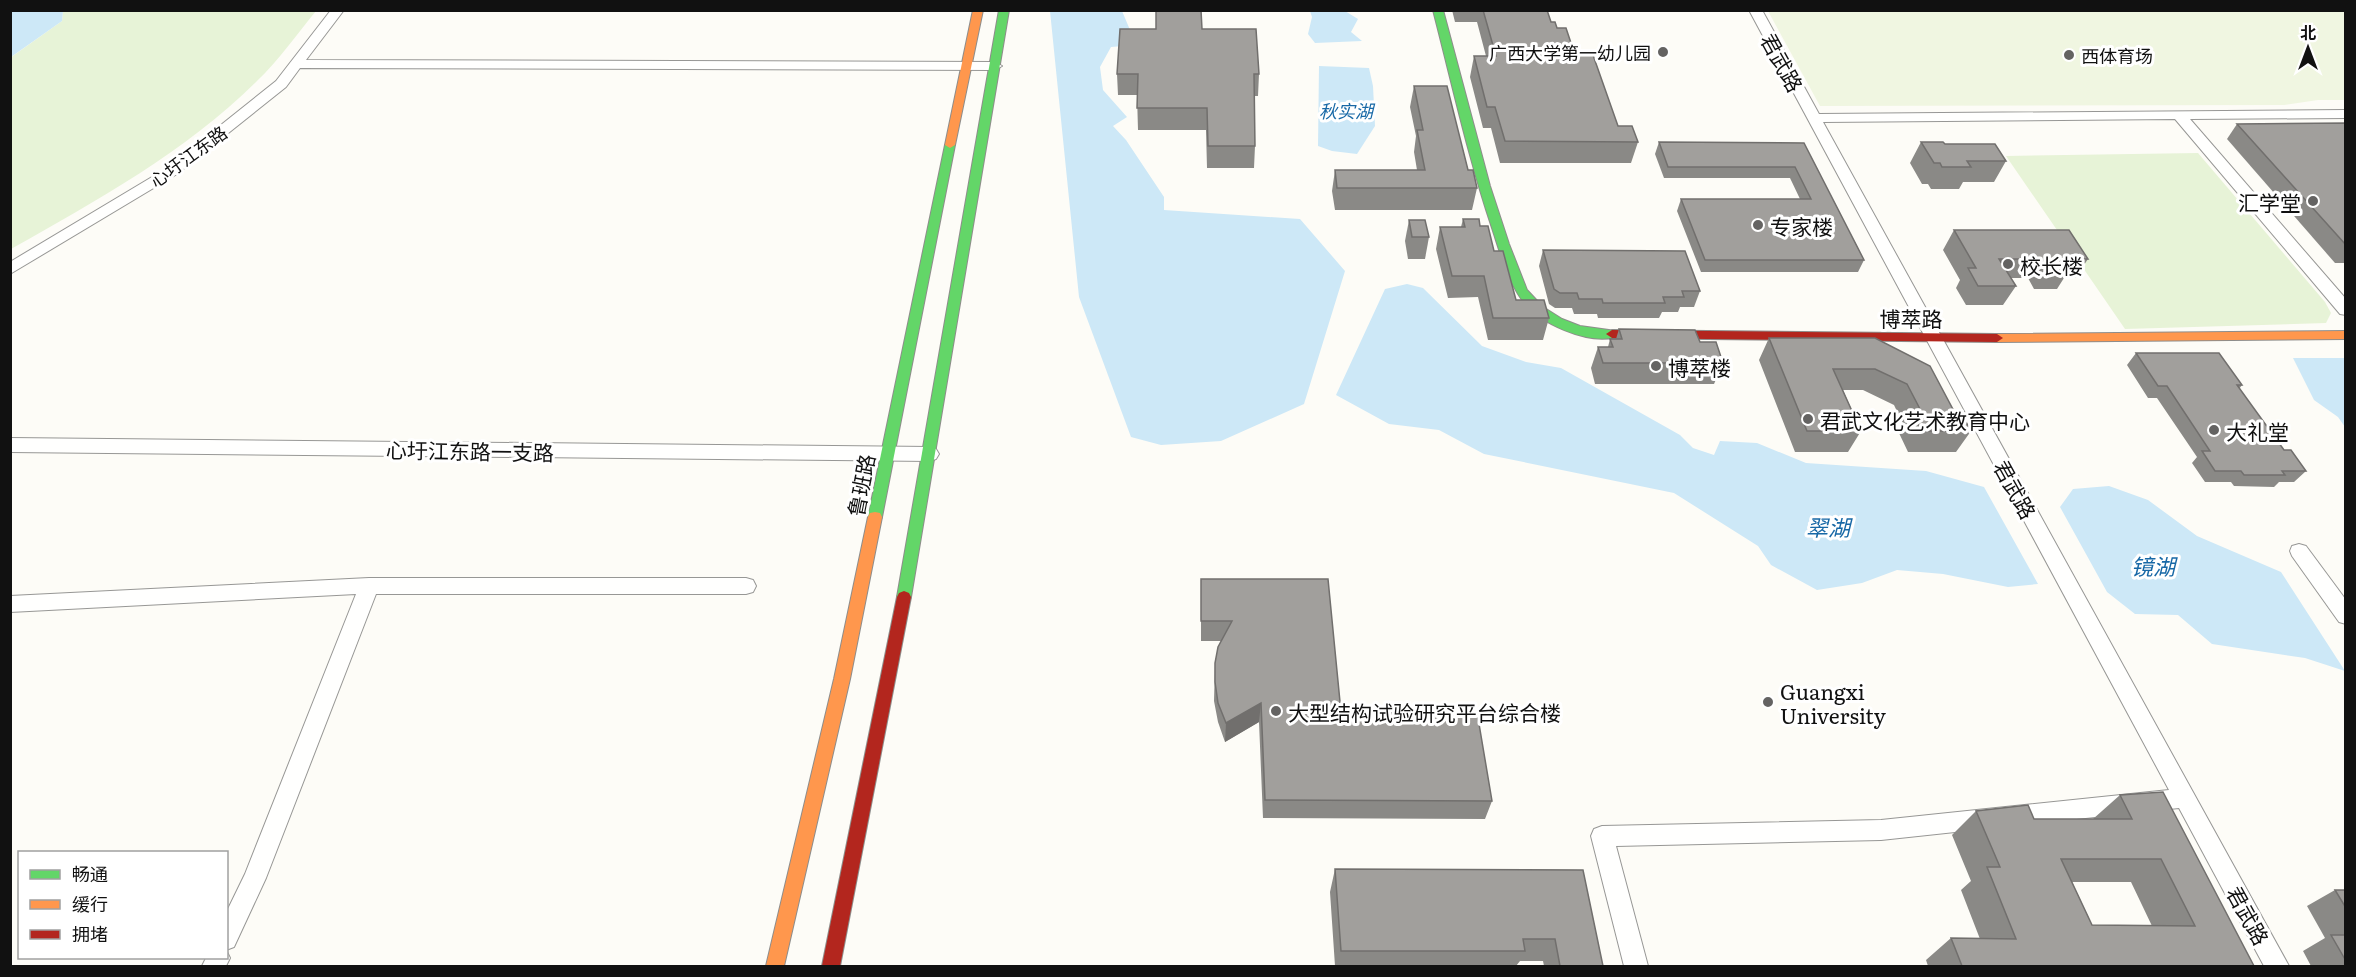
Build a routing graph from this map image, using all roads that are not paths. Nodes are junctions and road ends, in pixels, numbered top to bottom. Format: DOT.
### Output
graph roads {
  1 [pos="338,10"];
  2 [pos="978,10"];
  3 [pos="1004,10"];
  4 [pos="1438,10"];
  5 [pos="1755,10"];
  6 [pos="297,64"];
  7 [pos="966,66"];
  8 [pos="995,66"];
  9 [pos="2346,114"];
  10 [pos="2179,115"];
  11 [pos="1814,118"];
  12 [pos="10,269"];
  13 [pos="2346,310"];
  14 [pos="2346,335"];
  15 [pos="1935,339"];
  16 [pos="10,445"];
  17 [pos="888,454"];
  18 [pos="930,454"];
  19 [pos="2299,551"];
  20 [pos="369,586"];
  21 [pos="746,586"];
  22 [pos="10,604"];
  23 [pos="2346,616"];
  24 [pos="2185,798"];
  25 [pos="228,935"];
  26 [pos="775,966"];
  27 [pos="831,966"];
  28 [pos="1636,966"];
  29 [pos="2277,966"];
  1 -- 6 [label="street, 心圩江东路"];
  2 -- 7 [label="main road, 鲁班路"];
  3 -- 8 [label="main road"];
  4 -- 15 [label="main road, 博萃路"];
  5 -- 11 [label="street, 君武路"];
  6 -- 7 [label="street"];
  6 -- 12 [label="street, 心圩江东路"];
  7 -- 8 [label="street"];
  7 -- 17 [label="main road, 鲁班路"];
  8 -- 18 [label="main road"];
  9 -- 10 [label="street"];
  10 -- 11 [label="street"];
  10 -- 13 [label="street"];
  11 -- 15 [label="street, 君武路"];
  14 -- 15 [label="main road, 博萃路"];
  15 -- 24 [label="street, 君武路"];
  16 -- 17 [label="street, 心圩江东路一支路"];
  17 -- 18 [label="street, 心圩江东路一支路"];
  17 -- 26 [label="main road, 鲁班路"];
  18 -- 27 [label="main road"];
  19 -- 23 [label="street"];
  20 -- 21 [label="street"];
  20 -- 22 [label="street"];
  20 -- 25 [label="street"];
  24 -- 28 [label="street"];
  24 -- 29 [label="street, 君武路"];
}
